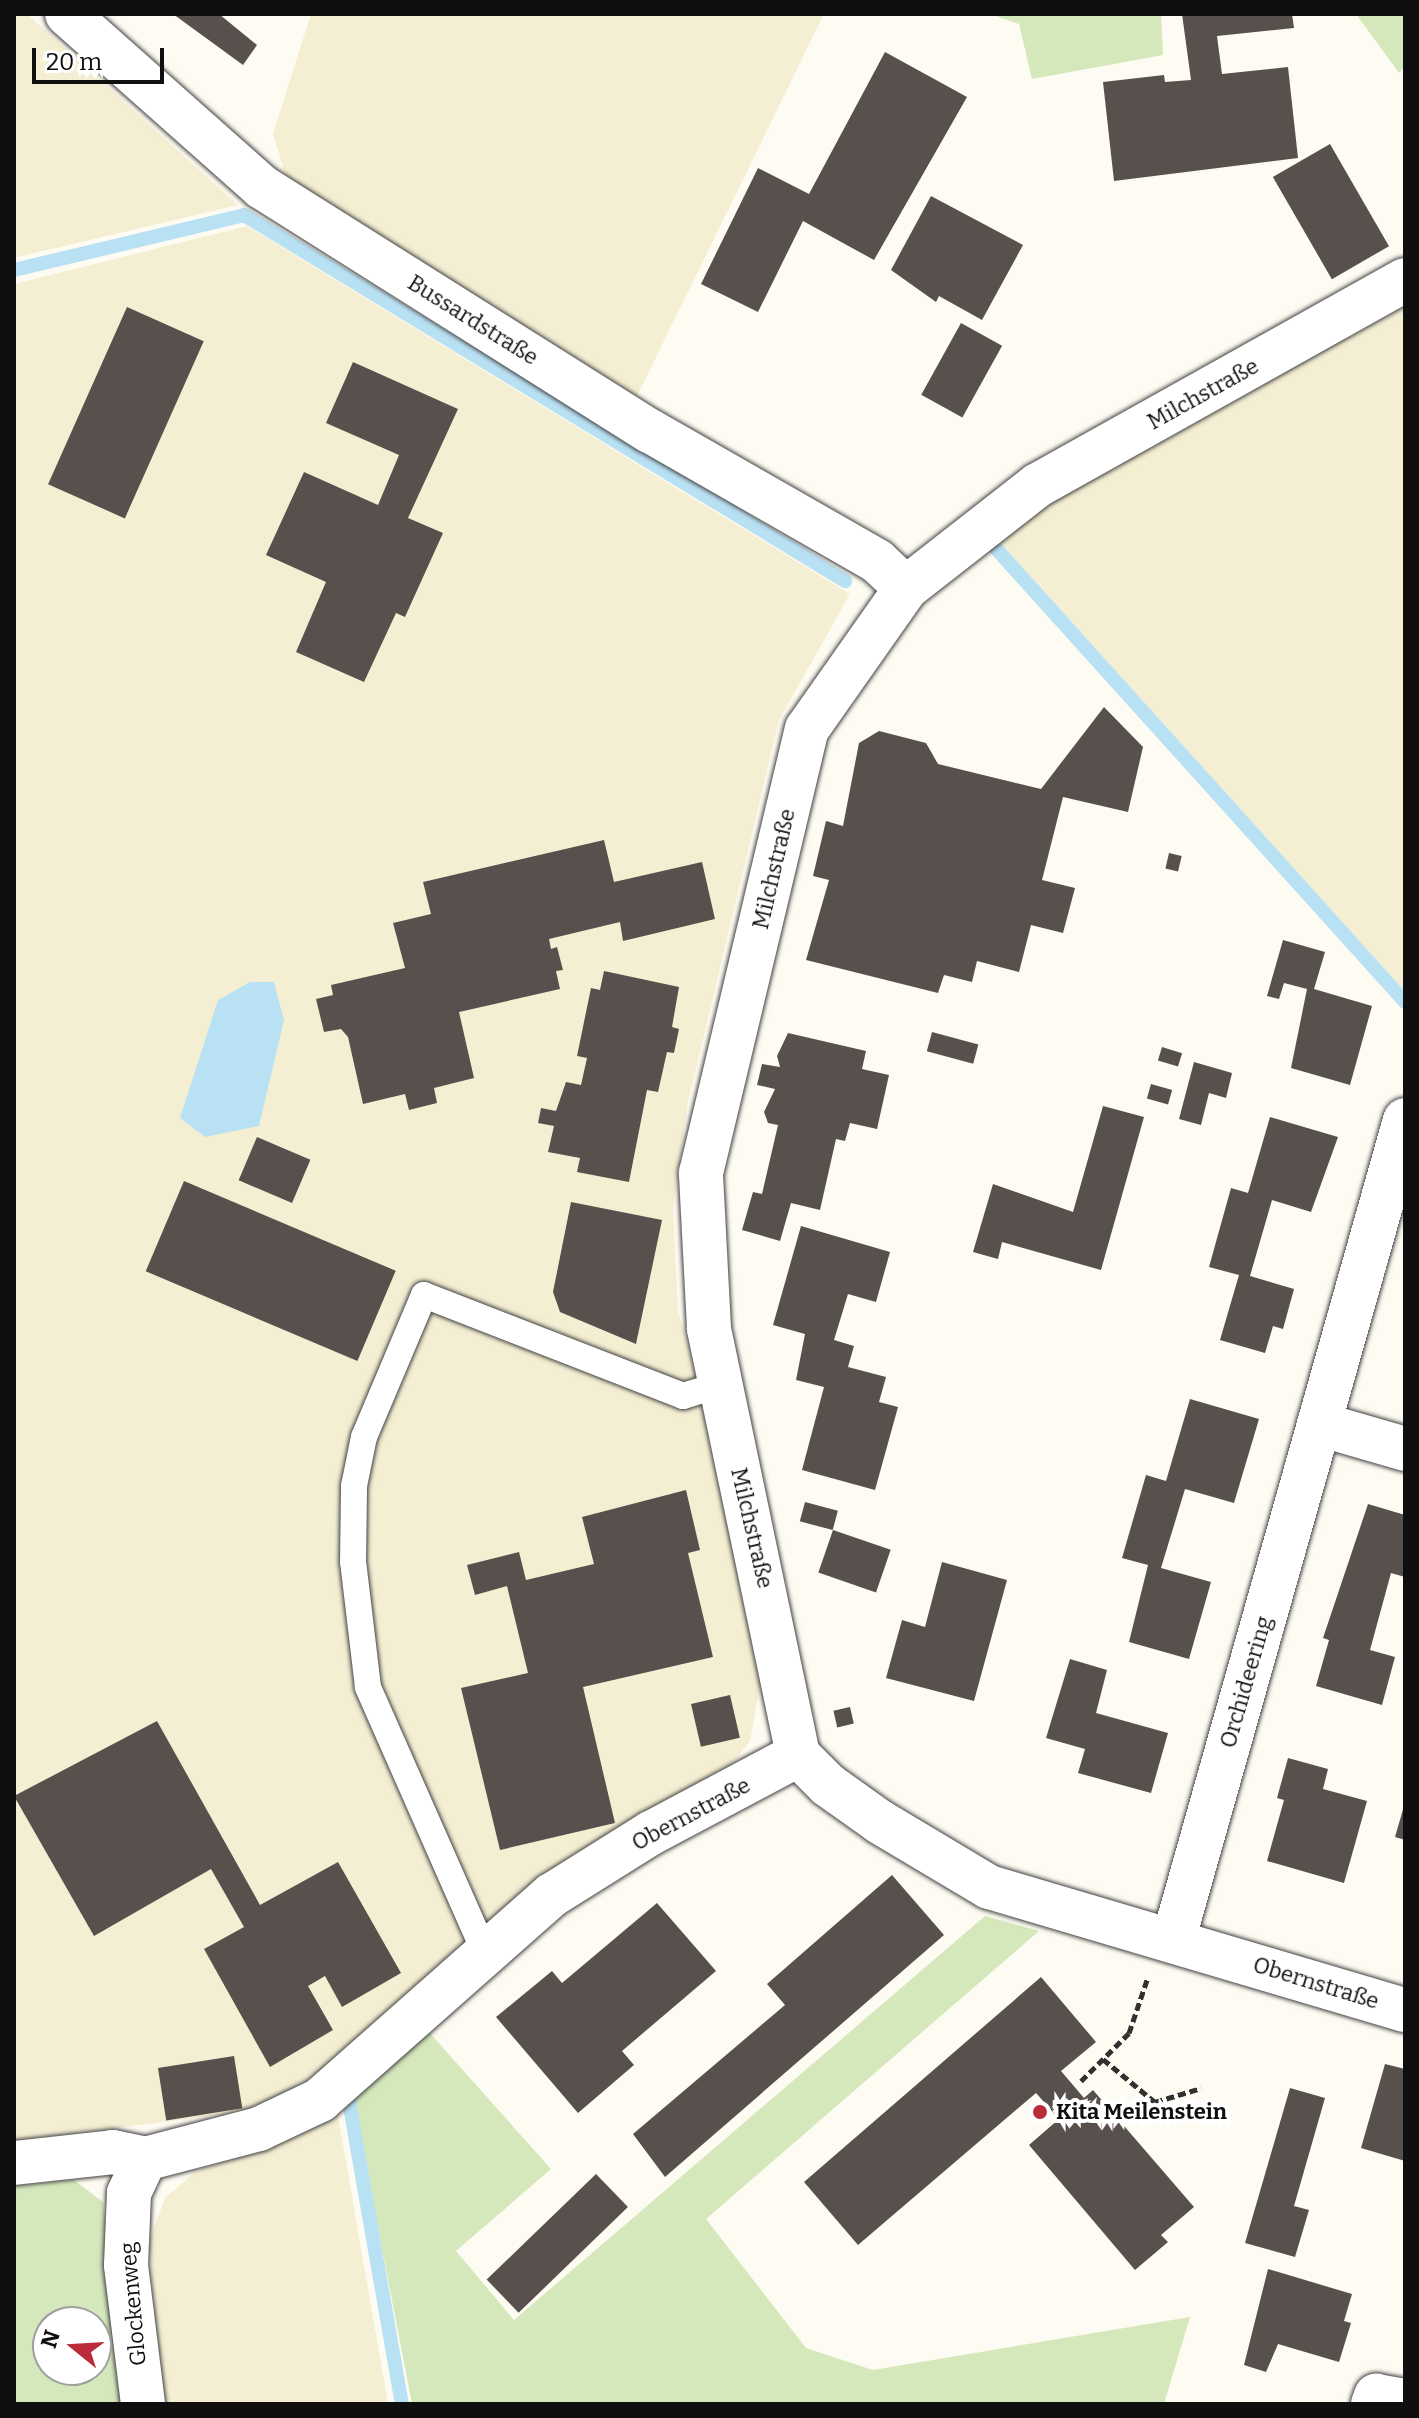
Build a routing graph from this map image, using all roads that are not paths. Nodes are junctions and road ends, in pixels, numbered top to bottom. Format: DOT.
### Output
graph roads {
  1 [pos="67,14"];
  2 [pos="1405,280"];
  3 [pos="906,588"];
  4 [pos="1405,1120"];
  5 [pos="719,1385"];
  6 [pos="1319,1424"];
  7 [pos="1405,1449"];
  8 [pos="798,1755"];
  9 [pos="1173,1941"];
  10 [pos="486,1955"];
  11 [pos="1405,2010"];
  12 [pos="145,2159"];
  13 [pos="14,2163"];
  14 [pos="1405,2401"];
  15 [pos="143,2404"];
  16 [pos="1373,2404"];
  1 -- 3 [label="street, Bussardstraße"];
  2 -- 3 [label="street, Milchstraße"];
  3 -- 5 [label="street, Milchstraße"];
  4 -- 6 [label="street, Orchideering"];
  5 -- 8 [label="street, Milchstraße"];
  5 -- 10 [label="lane"];
  6 -- 7 [label="street"];
  6 -- 9 [label="street, Orchideering"];
  8 -- 9 [label="street, Obernstraße"];
  8 -- 10 [label="street, Obernstraße"];
  9 -- 11 [label="street, Obernstraße"];
  10 -- 12 [label="street, Obernstraße"];
  12 -- 13 [label="street, Obernstraße"];
  12 -- 15 [label="street, Glockenweg"];
  14 -- 16 [label="street"];
}
